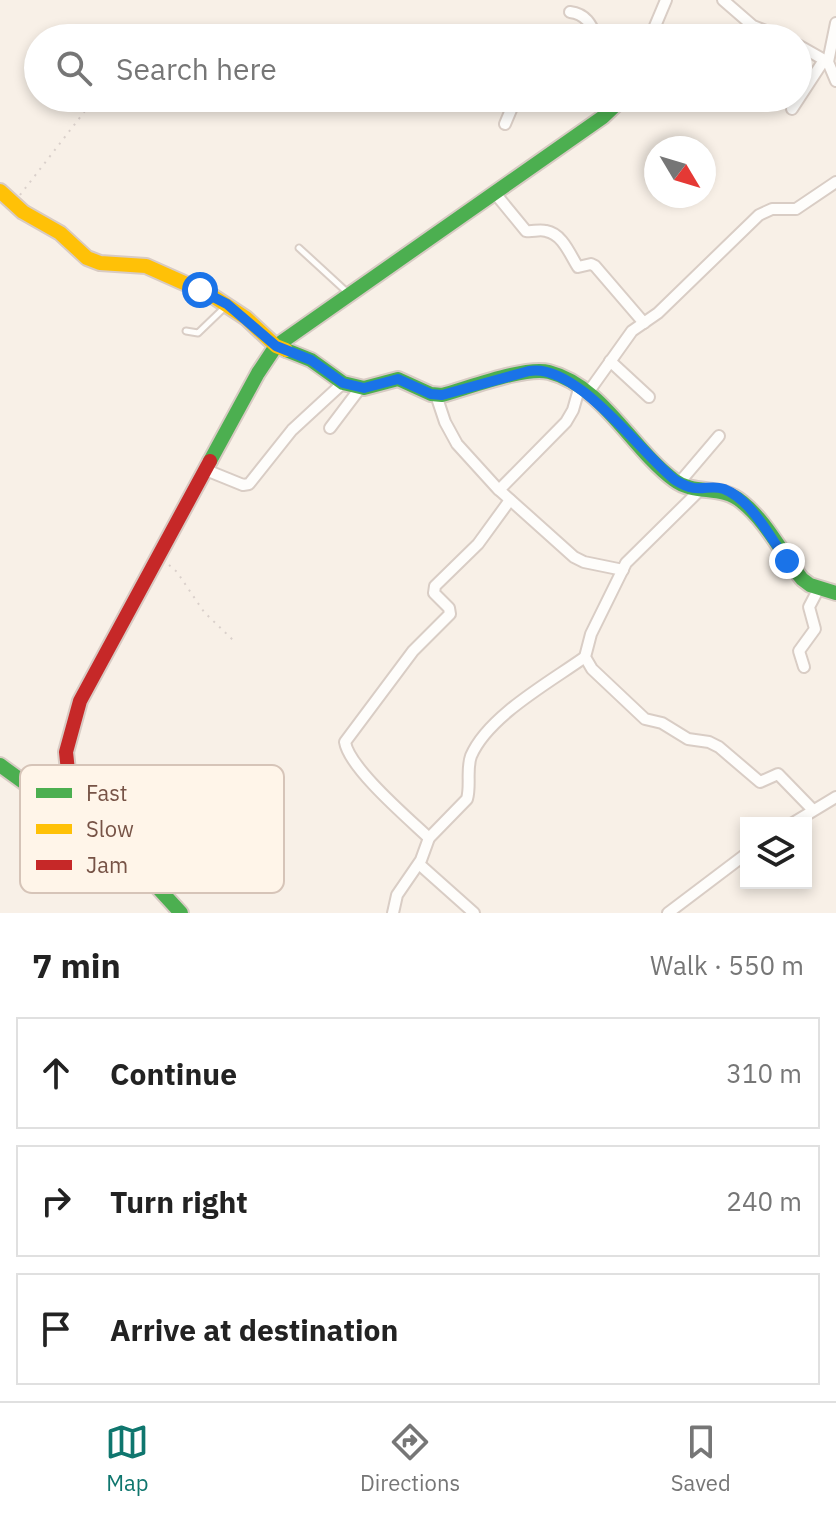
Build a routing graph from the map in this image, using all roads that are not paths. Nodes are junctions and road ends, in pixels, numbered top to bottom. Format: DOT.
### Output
graph roads {
  1 [pos="666,0"];
  2 [pos="723,0"];
  3 [pos="570,12"];
  4 [pos="836,23"];
  5 [pos="590,24"];
  6 [pos="656,24"];
  7 [pos="751,24"];
  8 [pos="812,53"];
  9 [pos="826,61"];
  10 [pos="812,81"];
  11 [pos="836,81"];
  12 [pos="510,112"];
  13 [pos="608,112"];
  14 [pos="505,124"];
  15 [pos="836,182"];
  16 [pos="0,191"];
  17 [pos="494,192"];
  18 [pos="299,248"];
  19 [pos="349,293"];
  20 [pos="227,304"];
  21 [pos="644,323"];
  22 [pos="186,331"];
  23 [pos="276,346"];
  24 [pos="610,361"];
  25 [pos="343,383"];
  26 [pos="361,387"];
  27 [pos="583,391"];
  28 [pos="436,395"];
  29 [pos="649,397"];
  30 [pos="330,428"];
  31 [pos="719,436"];
  32 [pos="206,470"];
  33 [pos="679,483"];
  34 [pos="499,490"];
  35 [pos="700,490"];
  36 [pos="510,500"];
  37 [pos="623,570"];
  38 [pos="819,588"];
  39 [pos="836,593"];
  40 [pos="585,657"];
  41 [pos="804,667"];
  42 [pos="0,765"];
  43 [pos="67,765"];
  44 [pos="20,780"];
  45 [pos="836,797"];
  46 [pos="813,810"];
  47 [pos="802,817"];
  48 [pos="429,838"];
  49 [pos="740,859"];
  50 [pos="419,864"];
  51 [pos="163,893"];
  52 [pos="181,913"];
  53 [pos="393,913"];
  54 [pos="474,913"];
  55 [pos="668,913"];
  1 -- 6 [label="street"];
  2 -- 7 [label="street"];
  3 -- 5 [label="street"];
  4 -- 9 [label="street"];
  8 -- 9 [label="street"];
  9 -- 10 [label="street"];
  9 -- 11 [label="street"];
  12 -- 14 [label="street"];
  13 -- 17 [label="street"];
  15 -- 21 [label="street"];
  16 -- 20 [label="street"];
  17 -- 19 [label="street"];
  17 -- 21 [label="street"];
  18 -- 19 [label="lane"];
  19 -- 23 [label="street"];
  20 -- 22 [label="lane"];
  20 -- 23 [label="street"];
  21 -- 24 [label="street"];
  23 -- 25 [label="street"];
  23 -- 32 [label="street"];
  24 -- 27 [label="street"];
  24 -- 29 [label="street"];
  25 -- 26 [label="street"];
  25 -- 32 [label="street"];
  26 -- 28 [label="street"];
  26 -- 30 [label="street"];
  27 -- 28 [label="street"];
  27 -- 33 [label="street"];
  27 -- 34 [label="street"];
  28 -- 34 [label="street"];
  31 -- 33 [label="street"];
  32 -- 43 [label="street"];
  33 -- 35 [label="street"];
  34 -- 36 [label="street"];
  35 -- 37 [label="street"];
  35 -- 38 [label="street"];
  36 -- 37 [label="street"];
  36 -- 48 [label="street"];
  37 -- 40 [label="street"];
  38 -- 39 [label="street"];
  38 -- 41 [label="street"];
  40 -- 46 [label="street"];
  40 -- 48 [label="street"];
  42 -- 44 [label="street"];
  45 -- 46 [label="street"];
  46 -- 47 [label="street"];
  48 -- 50 [label="street"];
  49 -- 55 [label="street"];
  50 -- 53 [label="street"];
  50 -- 54 [label="street"];
  51 -- 52 [label="street"];
}
